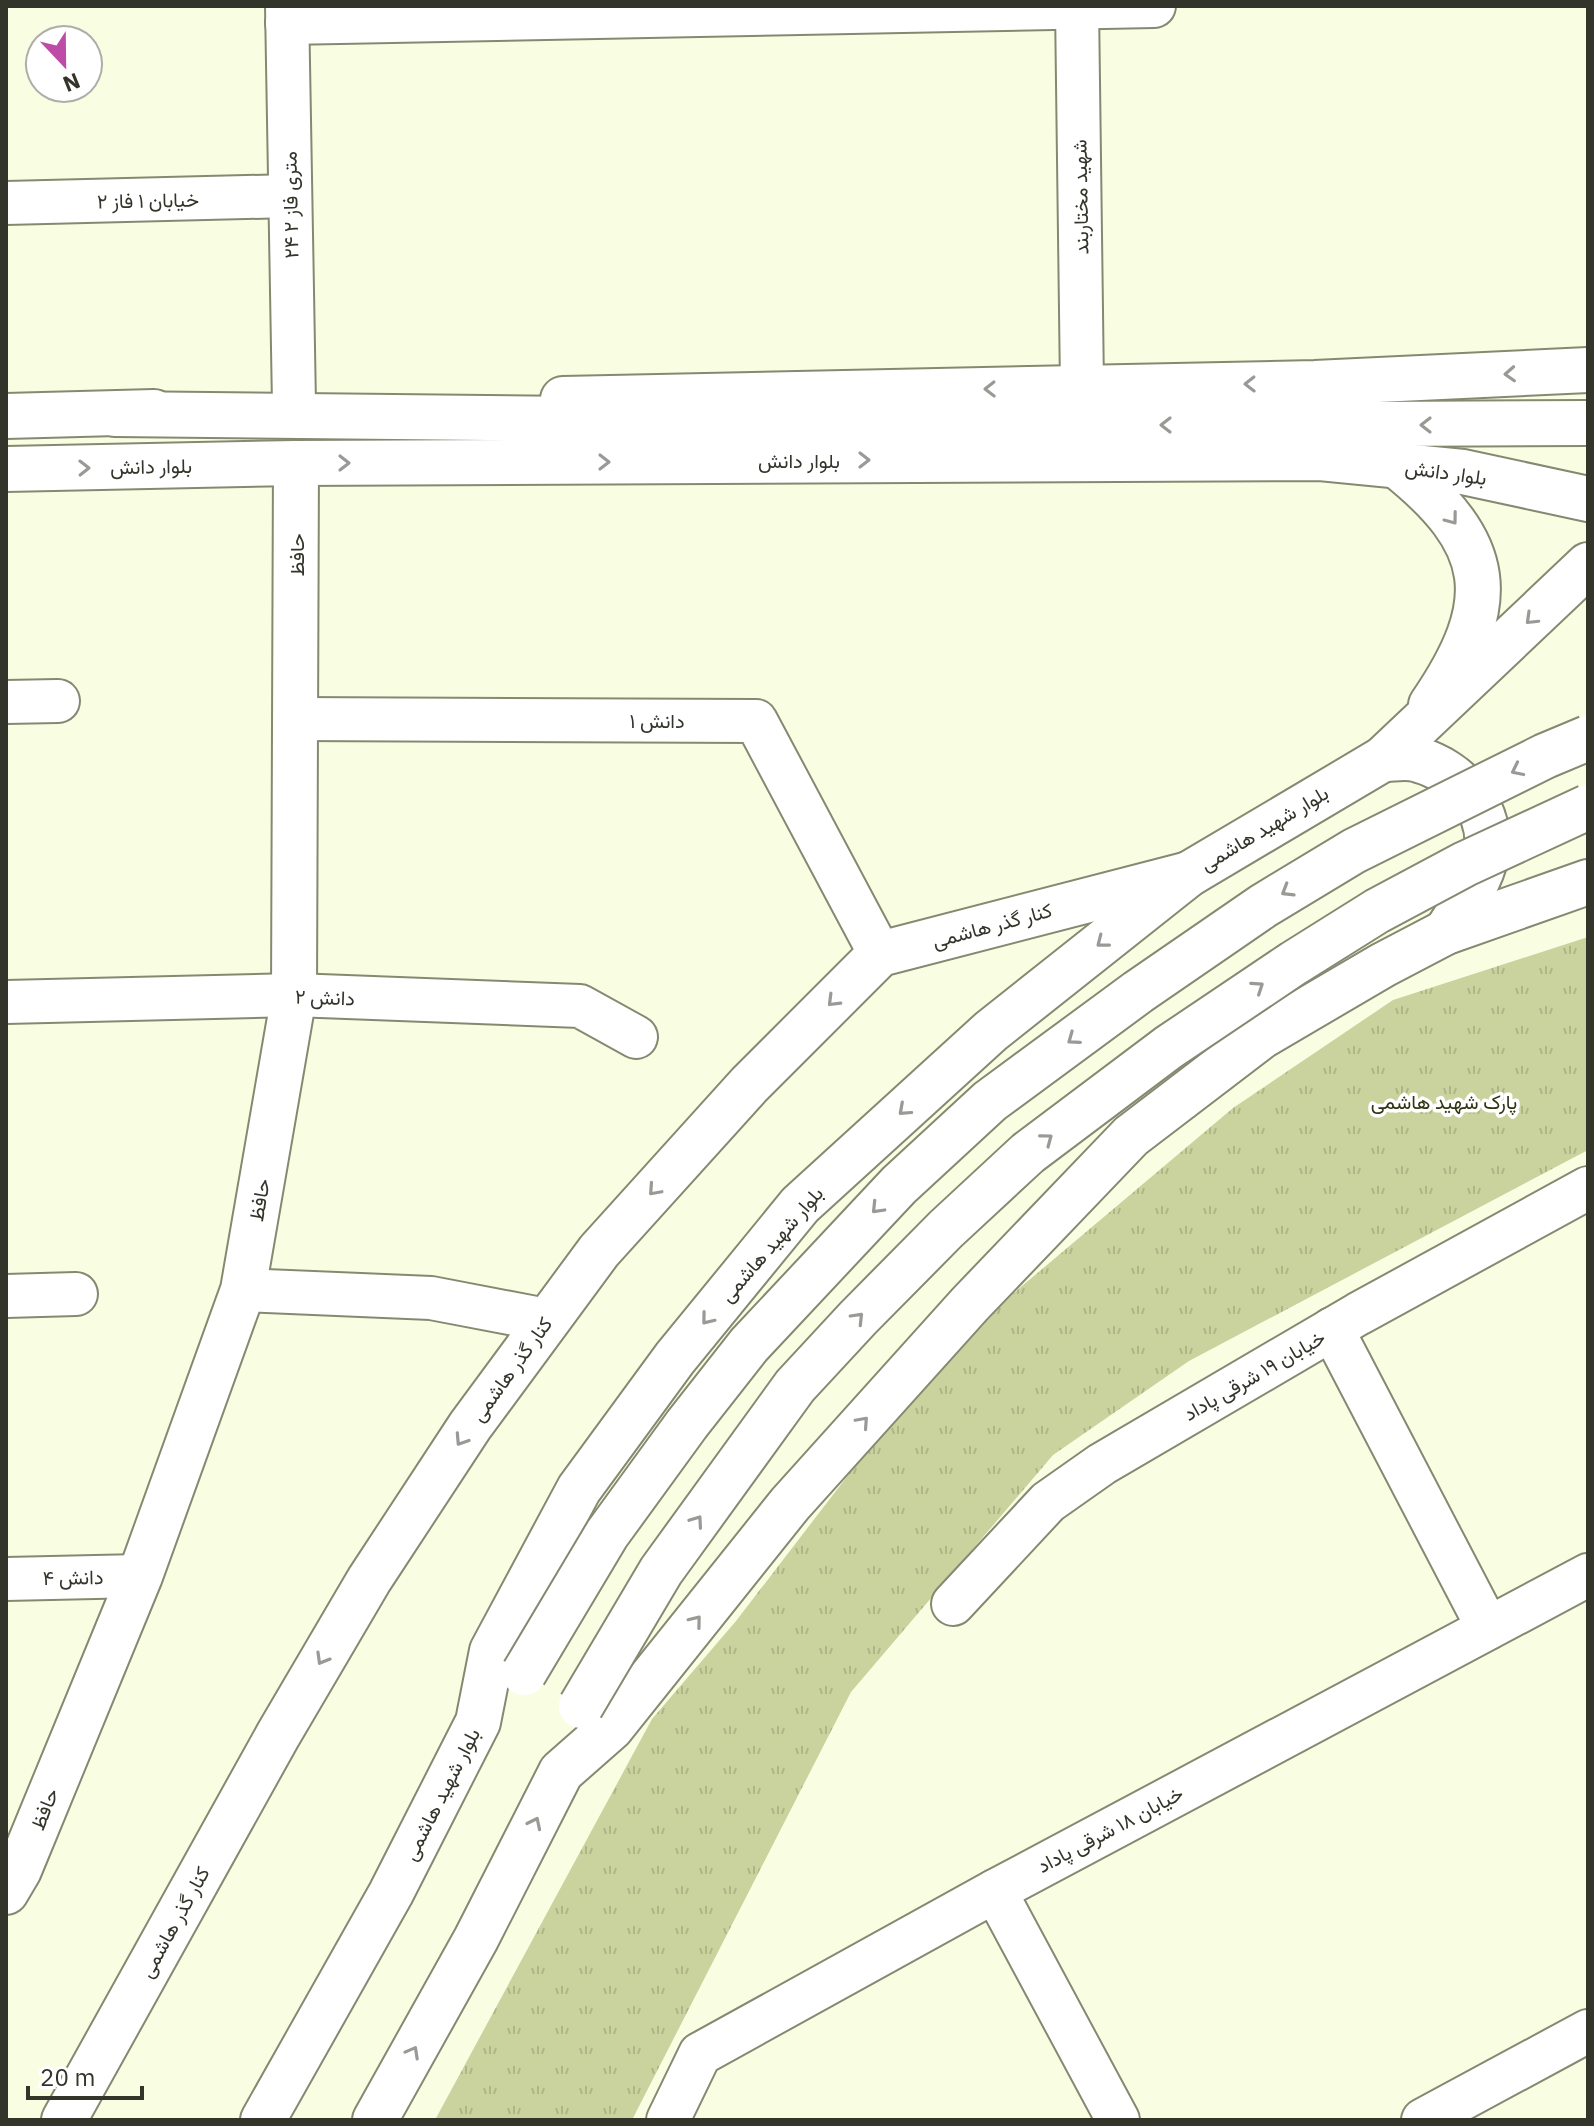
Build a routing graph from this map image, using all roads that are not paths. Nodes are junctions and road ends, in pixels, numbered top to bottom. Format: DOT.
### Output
graph roads {
  1 [pos="1154,6"];
  2 [pos="1077,7"];
  3 [pos="287,15"];
  4 [pos="290,196"];
  5 [pos="6,203"];
  6 [pos="1588,370"];
  7 [pos="1082,387"];
  8 [pos="294,405"];
  9 [pos="115,414"];
  10 [pos="6,416"];
  11 [pos="1588,423"];
  12 [pos="296,463"];
  13 [pos="1396,465"];
  14 [pos="6,469"];
  15 [pos="1588,499"];
  16 [pos="1588,565"];
  17 [pos="58,701"];
  18 [pos="6,702"];
  19 [pos="295,719"];
  20 [pos="1588,738"];
  21 [pos="1398,745"];
  22 [pos="1588,807"];
  23 [pos="1189,874"];
  24 [pos="1588,882"];
  25 [pos="1446,932"];
  26 [pos="880,954"];
  27 [pos="294,995"];
  28 [pos="6,1002"];
  29 [pos="636,1037"];
  30 [pos="1588,1188"];
  31 [pos="243,1290"];
  32 [pos="76,1294"];
  33 [pos="6,1296"];
  34 [pos="546,1320"];
  35 [pos="1332,1329"];
  36 [pos="1588,1575"];
  37 [pos="140,1576"];
  38 [pos="6,1579"];
  39 [pos="953,1604"];
  40 [pos="1488,1628"];
  41 [pos="478,1722"];
  42 [pos="561,1772"];
  43 [pos="995,1891"];
  44 [pos="6,1892"];
  45 [pos="1588,2031"];
  46 [pos="64,2120"];
  47 [pos="263,2120"];
  48 [pos="375,2120"];
  49 [pos="668,2120"];
  50 [pos="1118,2120"];
  51 [pos="1423,2120"];
  1 -- 2 [label="street"];
  2 -- 3 [label="street"];
  2 -- 7 [label="street, شهید مختاربند"];
  3 -- 4 [label="street, ۲۴ متری فاز ۲"];
  4 -- 5 [label="street, خیابان ۱ فاز ۲"];
  4 -- 8 [label="street, ۲۴ متری فاز ۲"];
  6 -- 7 [label="main road, one-way"];
  7 -- 8 [label="main road, one-way"];
  8 -- 9 [label="main road"];
  9 -- 10 [label="main road"];
  11 -- 9 [label="main road, one-way"];
  12 -- 13 [label="main road, بلوار دانش, one-way"];
  14 -- 12 [label="main road, بلوار دانش, one-way"];
  12 -- 19 [label="main road, حافظ"];
  13 -- 15 [label="main road, بلوار دانش"];
  13 -- 21 [label="main road, one-way"];
  16 -- 21 [label="main road, بلوار شهید هاشمی, one-way"];
  17 -- 18 [label="street"];
  19 -- 26 [label="street, دانش ۱"];
  19 -- 27 [label="main road, حافظ"];
  20 -- 41 [label="main road, one-way, bridge"];
  21 -- 23 [label="main road, بلوار شهید هاشمی"];
  21 -- 25 [label="main road"];
  42 -- 22 [label="main road, one-way, bridge"];
  23 -- 26 [label="main road, کنار گذر هاشمی"];
  23 -- 41 [label="main road, بلوار شهید هاشمی, one-way"];
  24 -- 25 [label="main road"];
  42 -- 25 [label="main road, one-way"];
  26 -- 34 [label="main road, کنار گذر هاشمی, one-way"];
  27 -- 28 [label="street, دانش ۲"];
  27 -- 29 [label="street, دانش ۲"];
  27 -- 31 [label="main road, حافظ"];
  30 -- 35 [label="street, خیابان ۱۹ شرقی پاداد"];
  31 -- 34 [label="street"];
  31 -- 37 [label="main road, حافظ"];
  32 -- 33 [label="street"];
  34 -- 46 [label="main road, کنار گذر هاشمی, one-way"];
  35 -- 39 [label="street, خیابان ۱۹ شرقی پاداد"];
  35 -- 40 [label="street"];
  36 -- 40 [label="street, خیابان ۱۸ شرقی پاداد"];
  37 -- 38 [label="street, دانش ۴"];
  37 -- 44 [label="main road, حافظ"];
  40 -- 43 [label="street, خیابان ۱۸ شرقی پاداد"];
  41 -- 47 [label="main road, بلوار شهید هاشمی"];
  48 -- 42 [label="main road, one-way"];
  43 -- 49 [label="street, خیابان ۱۸ شرقی پاداد"];
  43 -- 50 [label="street"];
  45 -- 51 [label="street"];
}
